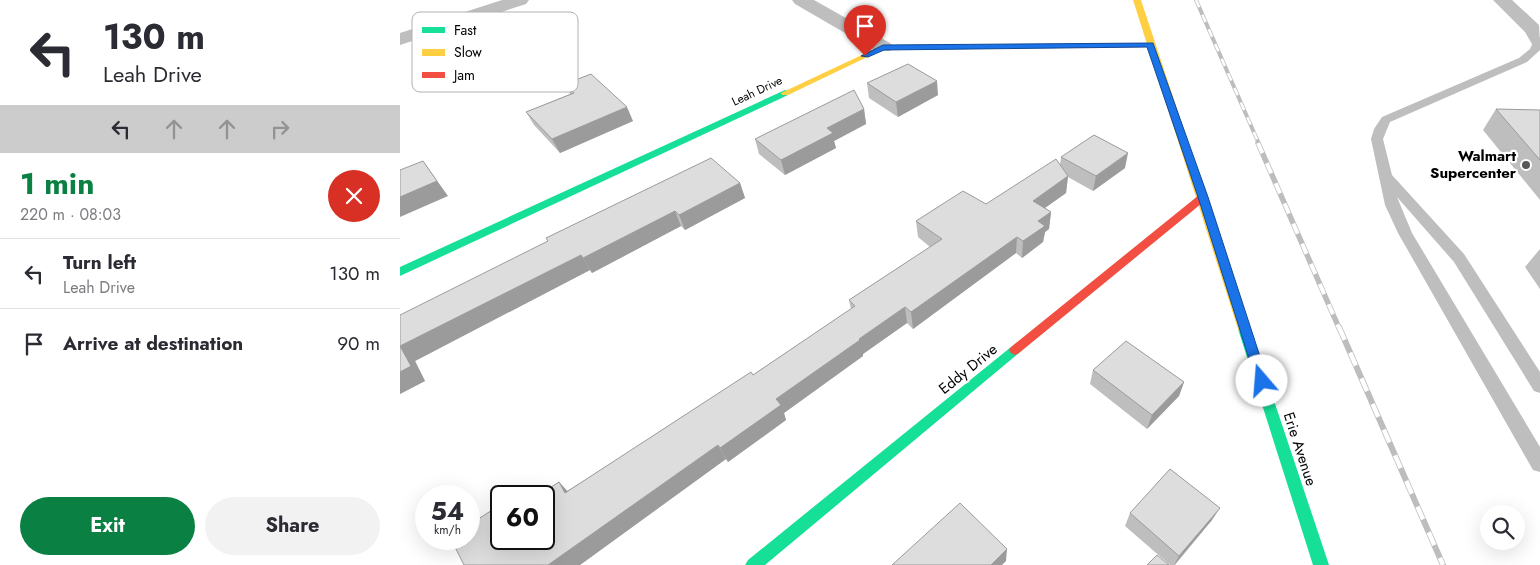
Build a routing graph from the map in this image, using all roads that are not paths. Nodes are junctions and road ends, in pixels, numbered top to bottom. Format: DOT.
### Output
graph roads {
  1 [pos="520,0"];
  2 [pos="801,0"];
  3 [pos="1137,0"];
  4 [pos="1502,0"];
  5 [pos="483,12"];
  6 [pos="412,35"];
  7 [pos="400,39"];
  8 [pos="1539,40"];
  9 [pos="1150,45"];
  10 [pos="883,47"];
  11 [pos="1385,176"];
  12 [pos="1203,197"];
  13 [pos="400,272"];
  14 [pos="1540,386"];
  15 [pos="1540,464"];
  16 [pos="753,565"];
  17 [pos="1321,565"];
  1 -- 5 [label="street"];
  2 -- 10 [label="street"];
  3 -- 9 [label="street, Erie Avenue"];
  4 -- 8 [label="street"];
  6 -- 7 [label="street"];
  8 -- 11 [label="lane"];
  9 -- 10 [label="street, Leah Drive"];
  9 -- 12 [label="street, Erie Avenue"];
  10 -- 13 [label="street, Leah Drive"];
  11 -- 14 [label="lane"];
  11 -- 15 [label="lane"];
  12 -- 16 [label="street, Eddy Drive"];
  12 -- 17 [label="street, Erie Avenue"];
}
